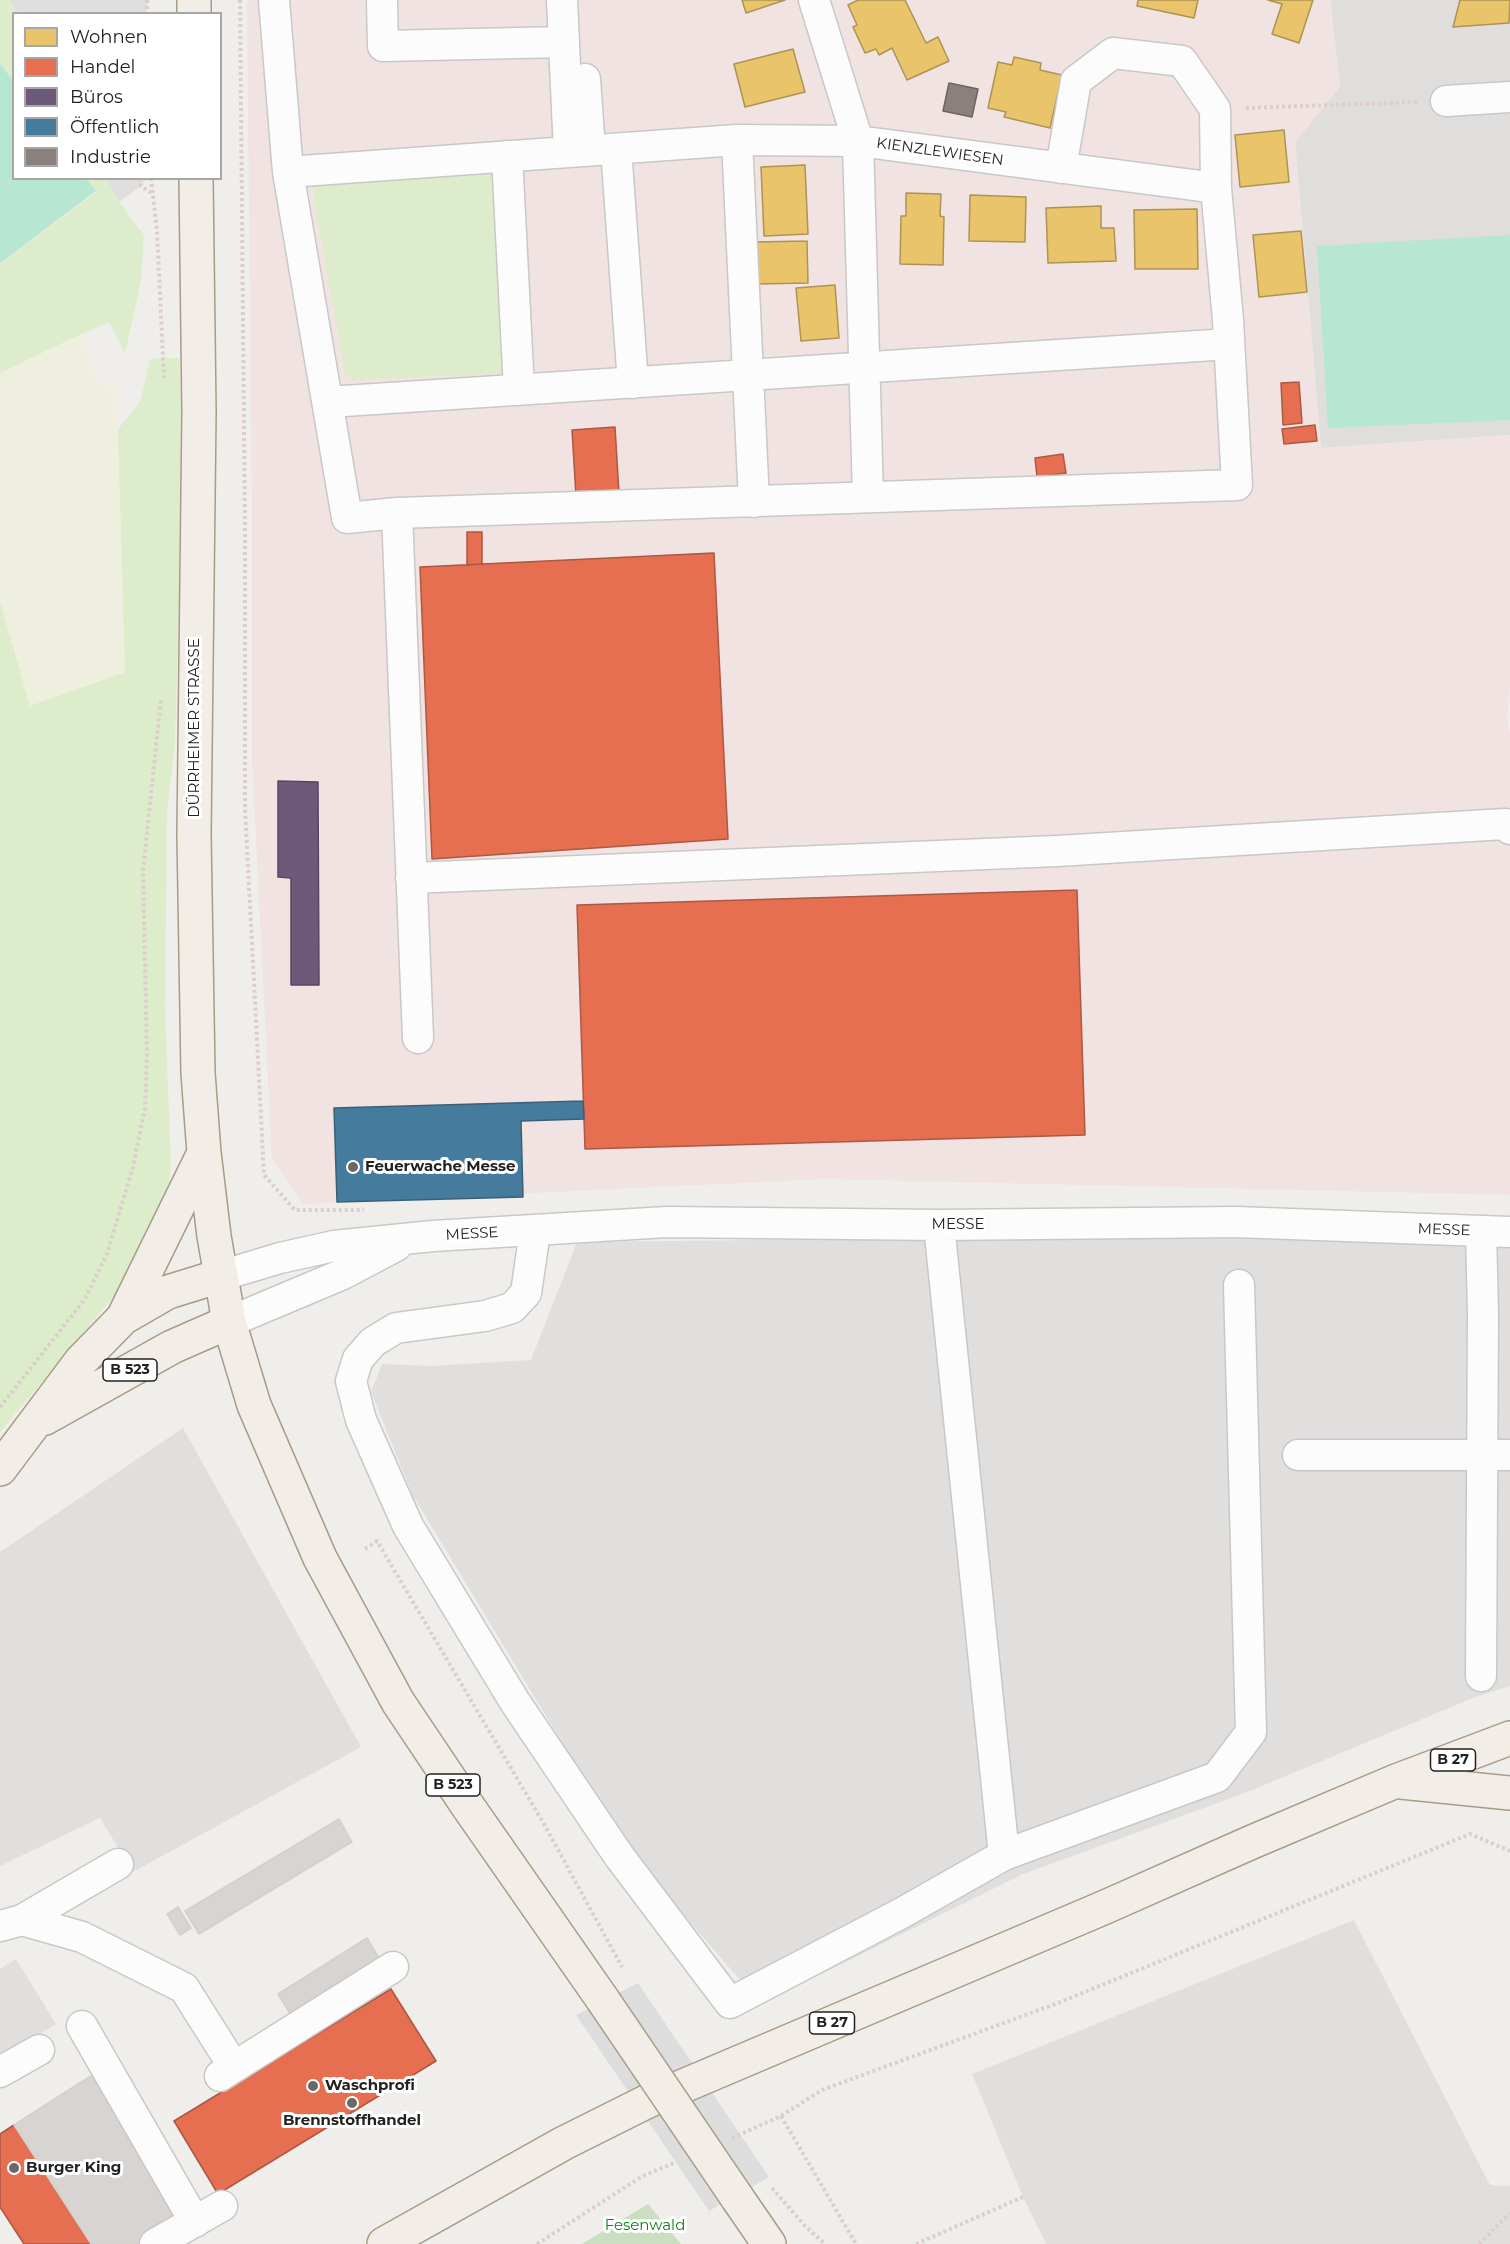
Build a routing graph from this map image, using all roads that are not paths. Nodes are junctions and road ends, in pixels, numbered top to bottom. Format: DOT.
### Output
graph roads {
  1 [pos="274,0"];
  2 [pos="382,0"];
  3 [pos="562,0"];
  4 [pos="580,0"];
  5 [pos="814,0"];
  6 [pos="564,42"];
  7 [pos="1510,98"];
  8 [pos="1446,101"];
  9 [pos="737,140"];
  10 [pos="858,141"];
  11 [pos="592,150"];
  12 [pos="507,156"];
  13 [pos="1061,168"];
  14 [pos="288,172"];
  15 [pos="196,180"];
  16 [pos="1216,188"];
  17 [pos="1229,344"];
  18 [pos="863,368"];
  19 [pos="748,376"];
  20 [pos="633,383"];
  21 [pos="519,390"];
  22 [pos="328,402"];
  23 [pos="868,497"];
  24 [pos="754,502"];
  25 [pos="397,513"];
  26 [pos="1510,829"];
  27 [pos="411,878"];
  28 [pos="418,1038"];
  29 [pos="204,1153"];
  30 [pos="939,1225"];
  31 [pos="535,1231"];
  32 [pos="1481,1231"];
  33 [pos="1510,1232"];
  34 [pos="406,1240"];
  35 [pos="220,1276"];
  36 [pos="1239,1285"];
  37 [pos="123,1318"];
  38 [pos="230,1322"];
  39 [pos="34,1424"];
  40 [pos="1298,1455"];
  41 [pos="1496,1456"];
  42 [pos="0,1469"];
  43 [pos="1481,1676"];
  44 [pos="1510,1738"];
  45 [pos="1396,1781"];
  46 [pos="1510,1794"];
  47 [pos="1004,1855"];
  48 [pos="118,1864"];
  49 [pos="11,1923"];
  50 [pos="393,1967"];
  51 [pos="82,2025"];
  52 [pos="39,2050"];
  53 [pos="0,2072"];
  54 [pos="222,2206"];
  55 [pos="195,2222"];
  56 [pos="155,2244"];
  57 [pos="384,2244"];
  58 [pos="769,2244"];
  1 -- 14 [label="street"];
  2 -- 6 [label="street"];
  3 -- 6 [label="street"];
  4 -- 11 [label="street"];
  5 -- 10 [label="street, KIENZLEWIESEN"];
  6 -- 11 [label="street"];
  7 -- 8 [label="street"];
  9 -- 10 [label="street"];
  9 -- 11 [label="street"];
  9 -- 19 [label="street"];
  10 -- 13 [label="street, KIENZLEWIESEN"];
  10 -- 18 [label="street"];
  11 -- 12 [label="street"];
  11 -- 20 [label="street"];
  12 -- 14 [label="street"];
  12 -- 21 [label="street"];
  13 -- 16 [label="street, KIENZLEWIESEN"];
  13 -- 16 [label="street"];
  14 -- 22 [label="street"];
  15 -- 29 [label="main road, DÜRRHEIMER STRASSE"];
  16 -- 17 [label="street"];
  17 -- 18 [label="street"];
  17 -- 23 [label="street"];
  18 -- 19 [label="street"];
  18 -- 23 [label="street"];
  19 -- 20 [label="street"];
  19 -- 24 [label="street"];
  20 -- 21 [label="street"];
  21 -- 22 [label="street"];
  22 -- 25 [label="street"];
  23 -- 24 [label="street"];
  24 -- 25 [label="street"];
  25 -- 27 [label="street"];
  26 -- 27 [label="street"];
  27 -- 28 [label="street"];
  29 -- 35 [label="main road, DÜRRHEIMER STRASSE"];
  29 -- 37 [label="main road"];
  30 -- 31 [label="street, MESSE"];
  30 -- 32 [label="street, MESSE"];
  30 -- 47 [label="street"];
  31 -- 34 [label="street, MESSE"];
  31 -- 47 [label="street"];
  32 -- 33 [label="street, MESSE"];
  32 -- 41 [label="street"];
  34 -- 35 [label="street, MESSE"];
  34 -- 38 [label="street, MESSE"];
  35 -- 37 [label="main road, B 523"];
  35 -- 38 [label="main road, B 523"];
  36 -- 47 [label="street"];
  37 -- 39 [label="main road, B 523"];
  38 -- 39 [label="main road, B 523"];
  38 -- 58 [label="main road, B 523, bridge"];
  39 -- 42 [label="main road, B 523"];
  40 -- 41 [label="street"];
  41 -- 43 [label="street"];
  44 -- 45 [label="main road, B 27"];
  45 -- 46 [label="main road"];
  45 -- 57 [label="main road, B 27"];
  48 -- 49 [label="street"];
  49 -- 50 [label="street"];
  51 -- 55 [label="street"];
  52 -- 53 [label="street"];
  54 -- 55 [label="street"];
  55 -- 56 [label="street"];
}
